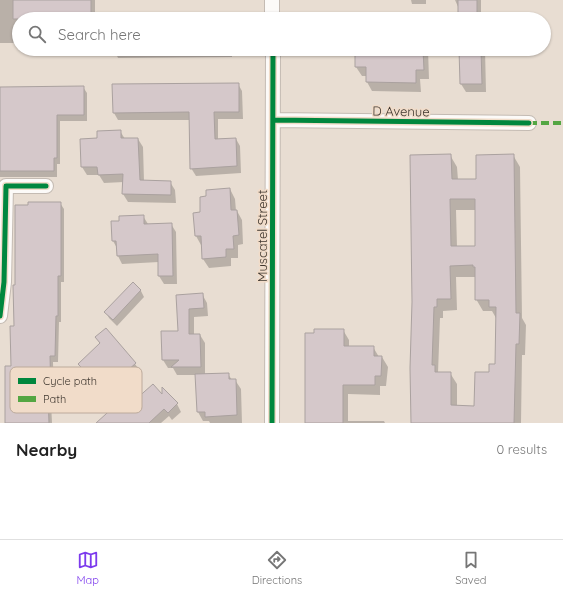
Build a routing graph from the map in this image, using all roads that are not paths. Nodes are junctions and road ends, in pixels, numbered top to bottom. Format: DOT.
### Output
graph roads {
  1 [pos="272,0"];
  2 [pos="272,12"];
  3 [pos="273,56"];
  4 [pos="273,120"];
  5 [pos="529,123"];
  6 [pos="3,186"];
  7 [pos="46,186"];
  8 [pos="0,316"];
  9 [pos="272,423"];
  1 -- 2 [label="street"];
  3 -- 4 [label="street, Muscatel Street"];
  4 -- 5 [label="street, D Avenue"];
  4 -- 9 [label="street, Muscatel Street"];
  6 -- 7 [label="street"];
  6 -- 8 [label="street"];
}
